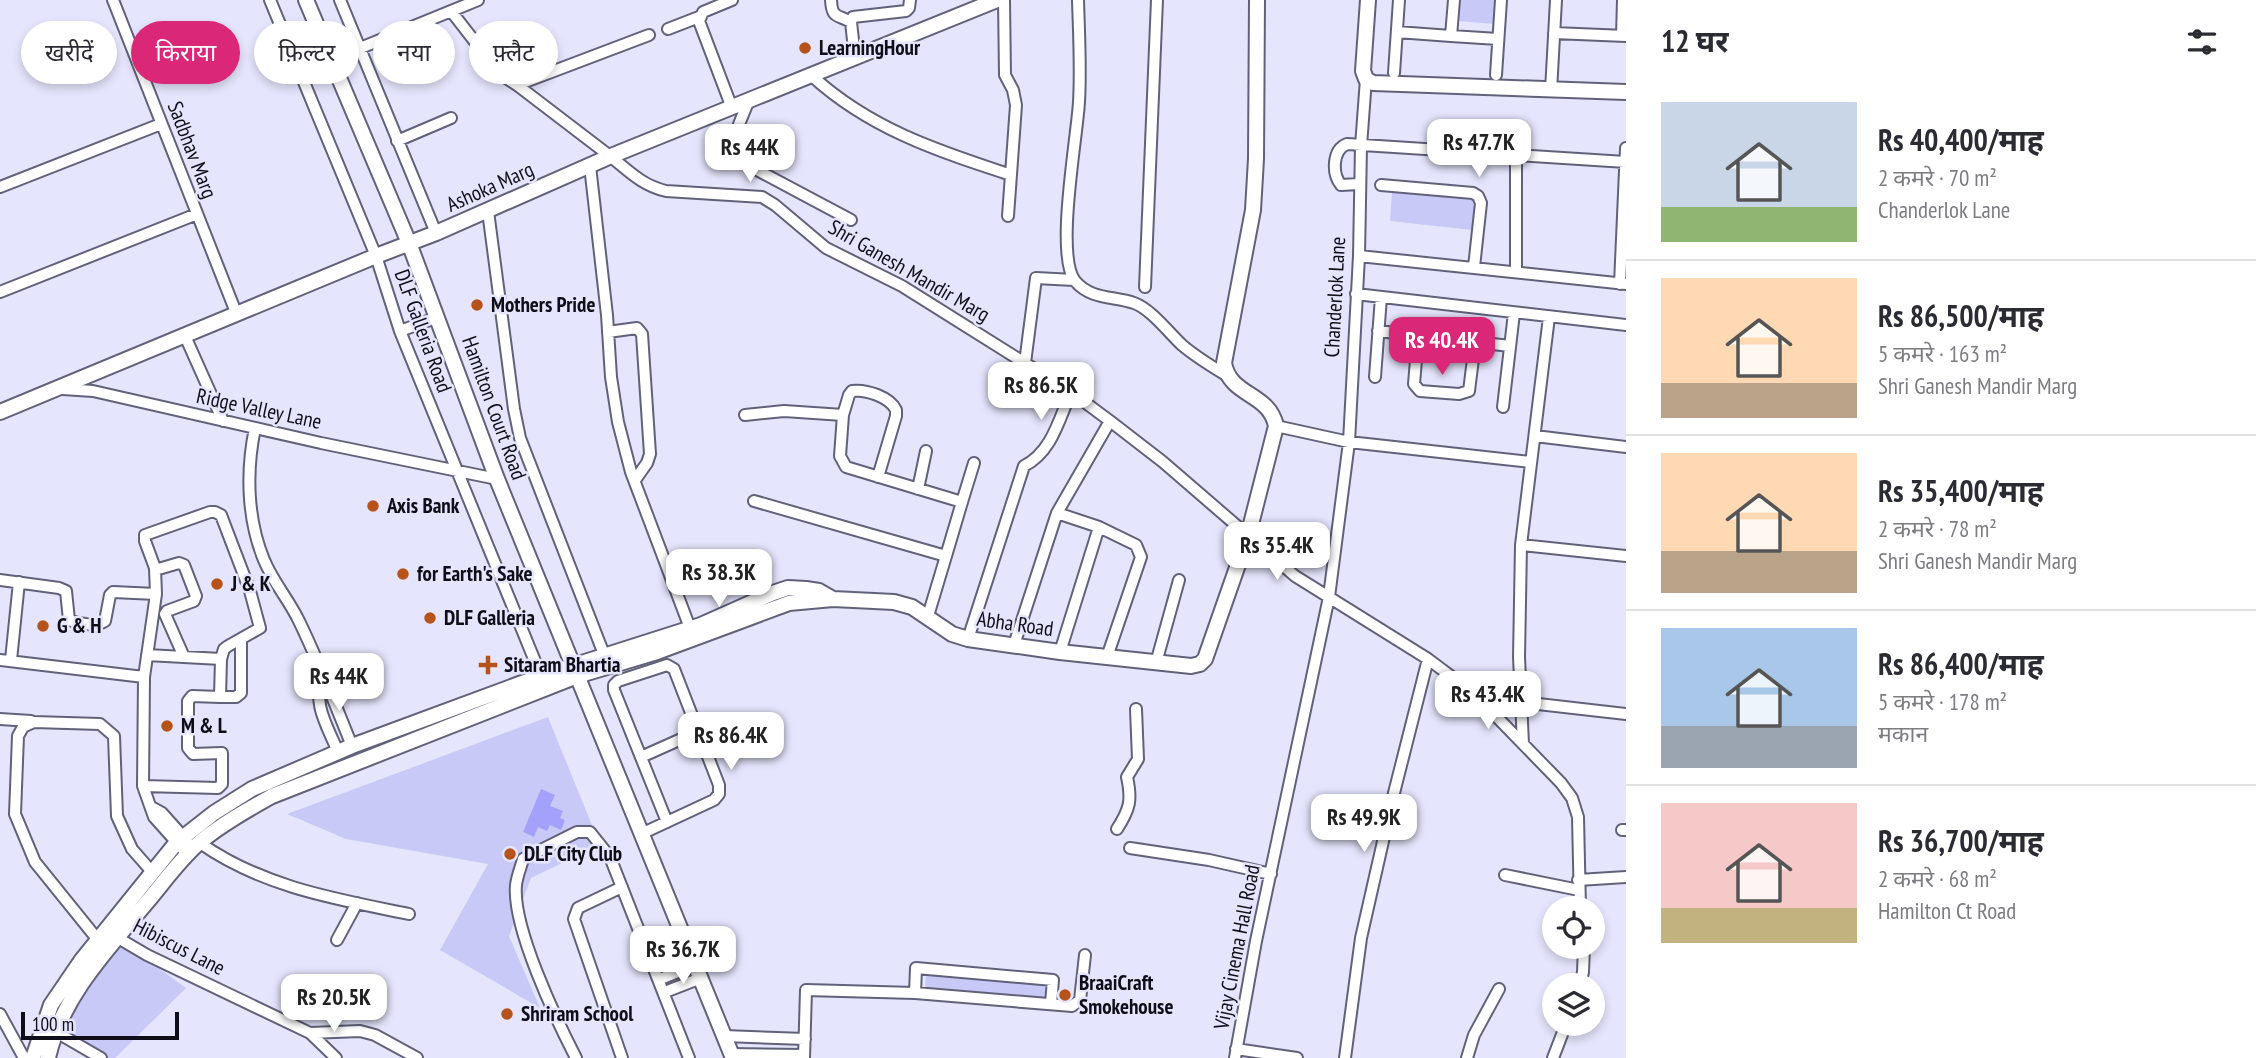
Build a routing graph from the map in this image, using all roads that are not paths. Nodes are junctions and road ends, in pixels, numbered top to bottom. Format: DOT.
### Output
graph roads {
  1 [pos="113,0"];
  2 [pos="270,0"];
  3 [pos="306,0"];
  4 [pos="340,0"];
  5 [pos="478,0"];
  6 [pos="732,0"];
  7 [pos="831,0"];
  8 [pos="910,0"];
  9 [pos="997,0"];
  10 [pos="1004,0"];
  11 [pos="1078,0"];
  12 [pos="1157,0"];
  13 [pos="1257,0"];
  14 [pos="1368,0"];
  15 [pos="1399,0"];
  16 [pos="1454,0"];
  17 [pos="1501,0"];
  18 [pos="1556,0"];
  19 [pos="1623,0"];
  20 [pos="451,11"];
  21 [pos="699,17"];
  22 [pos="315,21"];
  23 [pos="851,22"];
  24 [pos="668,29"];
  25 [pos="1397,32"];
  26 [pos="1554,33"];
  27 [pos="649,35"];
  28 [pos="1451,36"];
  29 [pos="1624,36"];
  30 [pos="1498,39"];
  31 [pos="360,48"];
  32 [pos="855,58"];
  33 [pos="1394,73"];
  34 [pos="1496,75"];
  35 [pos="812,76"];
  36 [pos="1366,79"];
  37 [pos="341,84"];
  38 [pos="517,85"];
  39 [pos="1551,91"];
  40 [pos="1626,92"];
  41 [pos="748,102"];
  42 [pos="732,108"];
  43 [pos="451,118"];
  44 [pos="161,124"];
  45 [pos="397,141"];
  46 [pos="1361,146"];
  47 [pos="1626,148"];
  48 [pos="1516,154"];
  49 [pos="611,156"];
  50 [pos="1626,162"];
  51 [pos="590,166"];
  52 [pos="1011,175"];
  53 [pos="1359,184"];
  54 [pos="1381,185"];
  55 [pos="0,187"];
  56 [pos="488,211"];
  57 [pos="197,214"];
  58 [pos="1008,216"];
  59 [pos="851,220"];
  60 [pos="436,233"];
  61 [pos="409,243"];
  62 [pos="376,256"];
  63 [pos="1359,256"];
  64 [pos="1474,267"];
  65 [pos="1516,271"];
  66 [pos="1074,280"];
  67 [pos="1623,284"];
  68 [pos="1145,287"];
  69 [pos="0,292"];
  70 [pos="1356,294"];
  71 [pos="1381,297"];
  72 [pos="1514,313"];
  73 [pos="237,315"];
  74 [pos="438,317"];
  75 [pos="1549,317"];
  76 [pos="1626,326"];
  77 [pos="400,331"];
  78 [pos="1378,331"];
  79 [pos="608,332"];
  80 [pos="185,336"];
  81 [pos="1418,336"];
  82 [pos="1475,343"];
  83 [pos="1510,346"];
  84 [pos="1025,363"];
  85 [pos="1226,375"];
  86 [pos="1375,377"];
  87 [pos="53,390"];
  88 [pos="1071,392"];
  89 [pos="1503,407"];
  90 [pos="0,412"];
  91 [pos="744,415"];
  92 [pos="843,415"];
  93 [pos="223,421"];
  94 [pos="1110,421"];
  95 [pos="1276,426"];
  96 [pos="255,428"];
  97 [pos="1535,436"];
  98 [pos="1349,442"];
  99 [pos="1626,447"];
  100 [pos="926,452"];
  101 [pos="974,463"];
  102 [pos="1531,463"];
  103 [pos="456,470"];
  104 [pos="878,477"];
  105 [pos="497,480"];
  106 [pos="635,480"];
  107 [pos="918,489"];
  108 [pos="754,501"];
  109 [pos="962,502"];
  110 [pos="1057,513"];
  111 [pos="1099,527"];
  112 [pos="1248,536"];
  113 [pos="1521,545"];
  114 [pos="946,556"];
  115 [pos="1626,556"];
  116 [pos="155,570"];
  117 [pos="0,580"];
  118 [pos="1179,580"];
  119 [pos="19,582"];
  120 [pos="156,594"];
  121 [pos="1329,597"];
  122 [pos="834,599"];
  123 [pos="928,616"];
  124 [pos="690,628"];
  125 [pos="968,639"];
  126 [pos="241,640"];
  127 [pos="1014,645"];
  128 [pos="657,652"];
  129 [pos="1060,652"];
  130 [pos="147,655"];
  131 [pos="184,657"];
  132 [pos="605,657"];
  133 [pos="1107,657"];
  134 [pos="221,659"];
  135 [pos="1428,659"];
  136 [pos="6,660"];
  137 [pos="1157,663"];
  138 [pos="661,667"];
  139 [pos="575,670"];
  140 [pos="322,674"];
  141 [pos="541,676"];
  142 [pos="144,677"];
  143 [pos="220,697"];
  144 [pos="1521,702"];
  145 [pos="1136,709"];
  146 [pos="1626,714"];
  147 [pos="0,719"];
  148 [pos="34,722"];
  149 [pos="697,732"];
  150 [pos="1523,744"];
  151 [pos="352,746"];
  152 [pos="338,752"];
  153 [pos="641,757"];
  154 [pos="143,786"];
  155 [pos="667,822"];
  156 [pos="1117,829"];
  157 [pos="641,834"];
  158 [pos="180,840"];
  159 [pos="1130,848"];
  160 [pos="193,849"];
  161 [pos="153,873"];
  162 [pos="1271,874"];
  163 [pos="1505,875"];
  164 [pos="1626,877"];
  165 [pos="1578,885"];
  166 [pos="622,887"];
  167 [pos="1579,896"];
  168 [pos="358,903"];
  169 [pos="409,914"];
  170 [pos="107,936"];
  171 [pos="337,940"];
  172 [pos="1086,955"];
  173 [pos="698,971"];
  174 [pos="660,979"];
  175 [pos="1499,989"];
  176 [pos="665,992"];
  177 [pos="915,993"];
  178 [pos="1051,1004"];
  179 [pos="0,1014"];
  180 [pos="56,1032"];
  181 [pos="310,1033"];
  182 [pos="724,1036"];
  183 [pos="1561,1036"];
  184 [pos="805,1039"];
  185 [pos="1235,1054"];
  186 [pos="732,1056"];
  187 [pos="804,1057"];
  188 [pos="24,1058"];
  189 [pos="33,1058"];
  190 [pos="48,1058"];
  191 [pos="101,1058"];
  192 [pos="336,1058"];
  193 [pos="417,1058"];
  194 [pos="576,1058"];
  195 [pos="621,1058"];
  196 [pos="690,1058"];
  197 [pos="1297,1058"];
  198 [pos="1345,1058"];
  199 [pos="1467,1058"];
  200 [pos="1553,1058"];
  1 -- 44 [label="street, Sadbhav Marg"];
  2 -- 62 [label="street, DLF Galleria Road"];
  3 -- 22 [label="street, Hamilton Court Road"];
  4 -- 31 [label="street"];
  5 -- 20 [label="street"];
  6 -- 21 [label="street"];
  7 -- 23 [label="street"];
  8 -- 23 [label="street"];
  9 -- 32 [label="street, Ashoka Marg"];
  10 -- 52 [label="street"];
  11 -- 66 [label="street"];
  12 -- 68 [label="street"];
  13 -- 85 [label="street"];
  14 -- 36 [label="street, Chanderlok Lane"];
  15 -- 25 [label="street"];
  16 -- 28 [label="street"];
  17 -- 30 [label="street"];
  18 -- 26 [label="street"];
  19 -- 29 [label="street"];
  20 -- 31 [label="street"];
  20 -- 38 [label="street, Shri Ganesh Mandir Marg"];
  21 -- 24 [label="street"];
  21 -- 42 [label="street"];
  23 -- 32 [label="street"];
  25 -- 28 [label="street"];
  25 -- 33 [label="street"];
  26 -- 29 [label="street"];
  26 -- 39 [label="street"];
  27 -- 38 [label="street"];
  28 -- 30 [label="street"];
  30 -- 34 [label="street"];
  31 -- 45 [label="street"];
  32 -- 35 [label="street, Ashoka Marg"];
  35 -- 41 [label="street, Ashoka Marg"];
  35 -- 52 [label="street"];
  36 -- 39 [label="street"];
  36 -- 46 [label="street, Chanderlok Lane"];
  37 -- 61 [label="street, Hamilton Court Road"];
  38 -- 49 [label="street, Shri Ganesh Mandir Marg"];
  39 -- 40 [label="street"];
  41 -- 42 [label="street, Ashoka Marg"];
  41 -- 59 [label="street"];
  42 -- 49 [label="street, Ashoka Marg"];
  43 -- 45 [label="street"];
  44 -- 55 [label="street"];
  44 -- 57 [label="street, Sadbhav Marg"];
  45 -- 60 [label="street"];
  46 -- 48 [label="street"];
  46 -- 53 [label="street, Chanderlok Lane"];
  46 -- 53 [label="street"];
  47 -- 50 [label="street"];
  48 -- 50 [label="street"];
  48 -- 65 [label="street"];
  49 -- 51 [label="street, Ashoka Marg"];
  49 -- 84 [label="street, Shri Ganesh Mandir Marg"];
  50 -- 67 [label="street"];
  51 -- 56 [label="street, Ashoka Marg"];
  51 -- 79 [label="street"];
  52 -- 58 [label="street"];
  53 -- 63 [label="street, Chanderlok Lane"];
  54 -- 64 [label="street"];
  56 -- 60 [label="street, Ashoka Marg"];
  56 -- 132 [label="street"];
  57 -- 69 [label="street"];
  57 -- 73 [label="street, Sadbhav Marg"];
  60 -- 61 [label="street, Ashoka Marg"];
  61 -- 62 [label="street, Ashoka Marg"];
  61 -- 74 [label="street, Hamilton Court Road"];
  62 -- 73 [label="street, Ashoka Marg"];
  62 -- 77 [label="street, DLF Galleria Road"];
  63 -- 64 [label="street"];
  63 -- 70 [label="street, Chanderlok Lane"];
  64 -- 65 [label="street"];
  65 -- 67 [label="street"];
  66 -- 84 [label="street"];
  66 -- 85 [label="street"];
  70 -- 71 [label="street"];
  70 -- 98 [label="street, Chanderlok Lane"];
  71 -- 72 [label="street"];
  71 -- 78 [label="street"];
  72 -- 75 [label="street"];
  72 -- 83 [label="street"];
  73 -- 80 [label="street, Ashoka Marg"];
  74 -- 77 [label="street"];
  74 -- 105 [label="street, Hamilton Court Road"];
  75 -- 76 [label="street"];
  75 -- 97 [label="street"];
  77 -- 103 [label="street, DLF Galleria Road"];
  78 -- 81 [label="street"];
  78 -- 86 [label="street"];
  79 -- 106 [label="street"];
  79 -- 106 [label="street"];
  80 -- 87 [label="street, Ashoka Marg"];
  80 -- 93 [label="street"];
  81 -- 82 [label="street"];
  81 -- 82 [label="street"];
  82 -- 83 [label="street"];
  83 -- 89 [label="street"];
  84 -- 88 [label="street, Shri Ganesh Mandir Marg"];
  85 -- 95 [label="street"];
  87 -- 90 [label="street, Ashoka Marg"];
  87 -- 93 [label="street, Ridge Valley Lane"];
  88 -- 94 [label="street, Shri Ganesh Mandir Marg"];
  88 -- 125 [label="street"];
  91 -- 92 [label="street"];
  92 -- 104 [label="street"];
  92 -- 104 [label="street"];
  93 -- 96 [label="street, Ridge Valley Lane"];
  94 -- 110 [label="street"];
  94 -- 112 [label="street"];
  95 -- 98 [label="street"];
  95 -- 112 [label="street"];
  96 -- 103 [label="street, Ridge Valley Lane"];
  96 -- 140 [label="street"];
  97 -- 99 [label="street"];
  97 -- 102 [label="street"];
  98 -- 102 [label="street"];
  98 -- 121 [label="street, Chanderlok Lane"];
  100 -- 107 [label="street"];
  101 -- 109 [label="street"];
  102 -- 113 [label="street"];
  103 -- 105 [label="street, Ridge Valley Lane"];
  103 -- 141 [label="street, DLF Galleria Road"];
  104 -- 107 [label="street"];
  105 -- 139 [label="street, Hamilton Court Road"];
  106 -- 124 [label="street"];
  107 -- 109 [label="street"];
  108 -- 114 [label="street"];
  109 -- 114 [label="street"];
  110 -- 111 [label="street"];
  110 -- 127 [label="street"];
  111 -- 129 [label="street"];
  111 -- 133 [label="street"];
  112 -- 121 [label="street"];
  112 -- 137 [label="street, Abha Road"];
  113 -- 115 [label="street"];
  113 -- 144 [label="street"];
  114 -- 123 [label="street"];
  116 -- 120 [label="street"];
  116 -- 126 [label="street"];
  116 -- 131 [label="street"];
  117 -- 119 [label="street"];
  118 -- 137 [label="street"];
  119 -- 120 [label="street"];
  119 -- 136 [label="street"];
  120 -- 130 [label="street"];
  121 -- 135 [label="street"];
  121 -- 162 [label="street, Vijay Cinema Hall Road"];
  122 -- 123 [label="street, Abha Road"];
  122 -- 124 [label="street, Abha Road"];
  122 -- 128 [label="street, Abha Road"];
  123 -- 125 [label="street, Abha Road"];
  124 -- 132 [label="street, Abha Road"];
  125 -- 127 [label="street, Abha Road"];
  126 -- 134 [label="street"];
  126 -- 143 [label="street"];
  127 -- 129 [label="street, Abha Road"];
  128 -- 138 [label="street"];
  128 -- 139 [label="street, Abha Road"];
  129 -- 133 [label="street, Abha Road"];
  130 -- 131 [label="street"];
  130 -- 142 [label="street"];
  131 -- 134 [label="street"];
  132 -- 139 [label="street, Abha Road"];
  133 -- 137 [label="street, Abha Road"];
  134 -- 143 [label="street"];
  135 -- 150 [label="street"];
  135 -- 198 [label="street"];
  136 -- 142 [label="street"];
  138 -- 149 [label="street"];
  138 -- 153 [label="street"];
  139 -- 141 [label="street"];
  139 -- 157 [label="street, Hamilton Court Road"];
  139 -- 160 [label="street"];
  140 -- 151 [label="street"];
  140 -- 152 [label="street"];
  141 -- 151 [label="street"];
  142 -- 154 [label="street"];
  143 -- 154 [label="street"];
  144 -- 146 [label="street"];
  144 -- 150 [label="street"];
  145 -- 156 [label="street"];
  147 -- 148 [label="street"];
  148 -- 161 [label="street"];
  148 -- 170 [label="street"];
  149 -- 153 [label="street"];
  149 -- 155 [label="street"];
  150 -- 165 [label="street"];
  151 -- 152 [label="street"];
  152 -- 158 [label="street"];
  153 -- 155 [label="street"];
  154 -- 158 [label="street"];
  155 -- 157 [label="street"];
  157 -- 173 [label="street, Hamilton Court Road"];
  158 -- 160 [label="street"];
  158 -- 161 [label="street"];
  159 -- 162 [label="street"];
  160 -- 168 [label="street"];
  160 -- 170 [label="street"];
  161 -- 170 [label="street"];
  162 -- 185 [label="street, Vijay Cinema Hall Road"];
  163 -- 165 [label="street"];
  164 -- 165 [label="street"];
  165 -- 167 [label="street"];
  166 -- 174 [label="street"];
  166 -- 194 [label="street"];
  166 -- 195 [label="street"];
  168 -- 169 [label="street"];
  168 -- 171 [label="street"];
  170 -- 180 [label="street"];
  170 -- 181 [label="street, Hibiscus Lane"];
  170 -- 189 [label="street"];
  172 -- 178 [label="street"];
  173 -- 174 [label="street"];
  173 -- 176 [label="street"];
  173 -- 182 [label="street, Hamilton Court Road"];
  174 -- 176 [label="street"];
  175 -- 199 [label="street"];
  176 -- 196 [label="street"];
  177 -- 178 [label="street"];
  177 -- 178 [label="street"];
  177 -- 184 [label="street"];
  179 -- 188 [label="street"];
  180 -- 190 [label="street"];
  180 -- 191 [label="street"];
  181 -- 192 [label="street, Hibiscus Lane"];
  181 -- 193 [label="street, Hibiscus Lane"];
  182 -- 184 [label="street"];
  182 -- 186 [label="street, Hamilton Court Road"];
  183 -- 200 [label="street"];
  184 -- 187 [label="street"];
  185 -- 197 [label="street"];
  186 -- 187 [label="street"];
}
